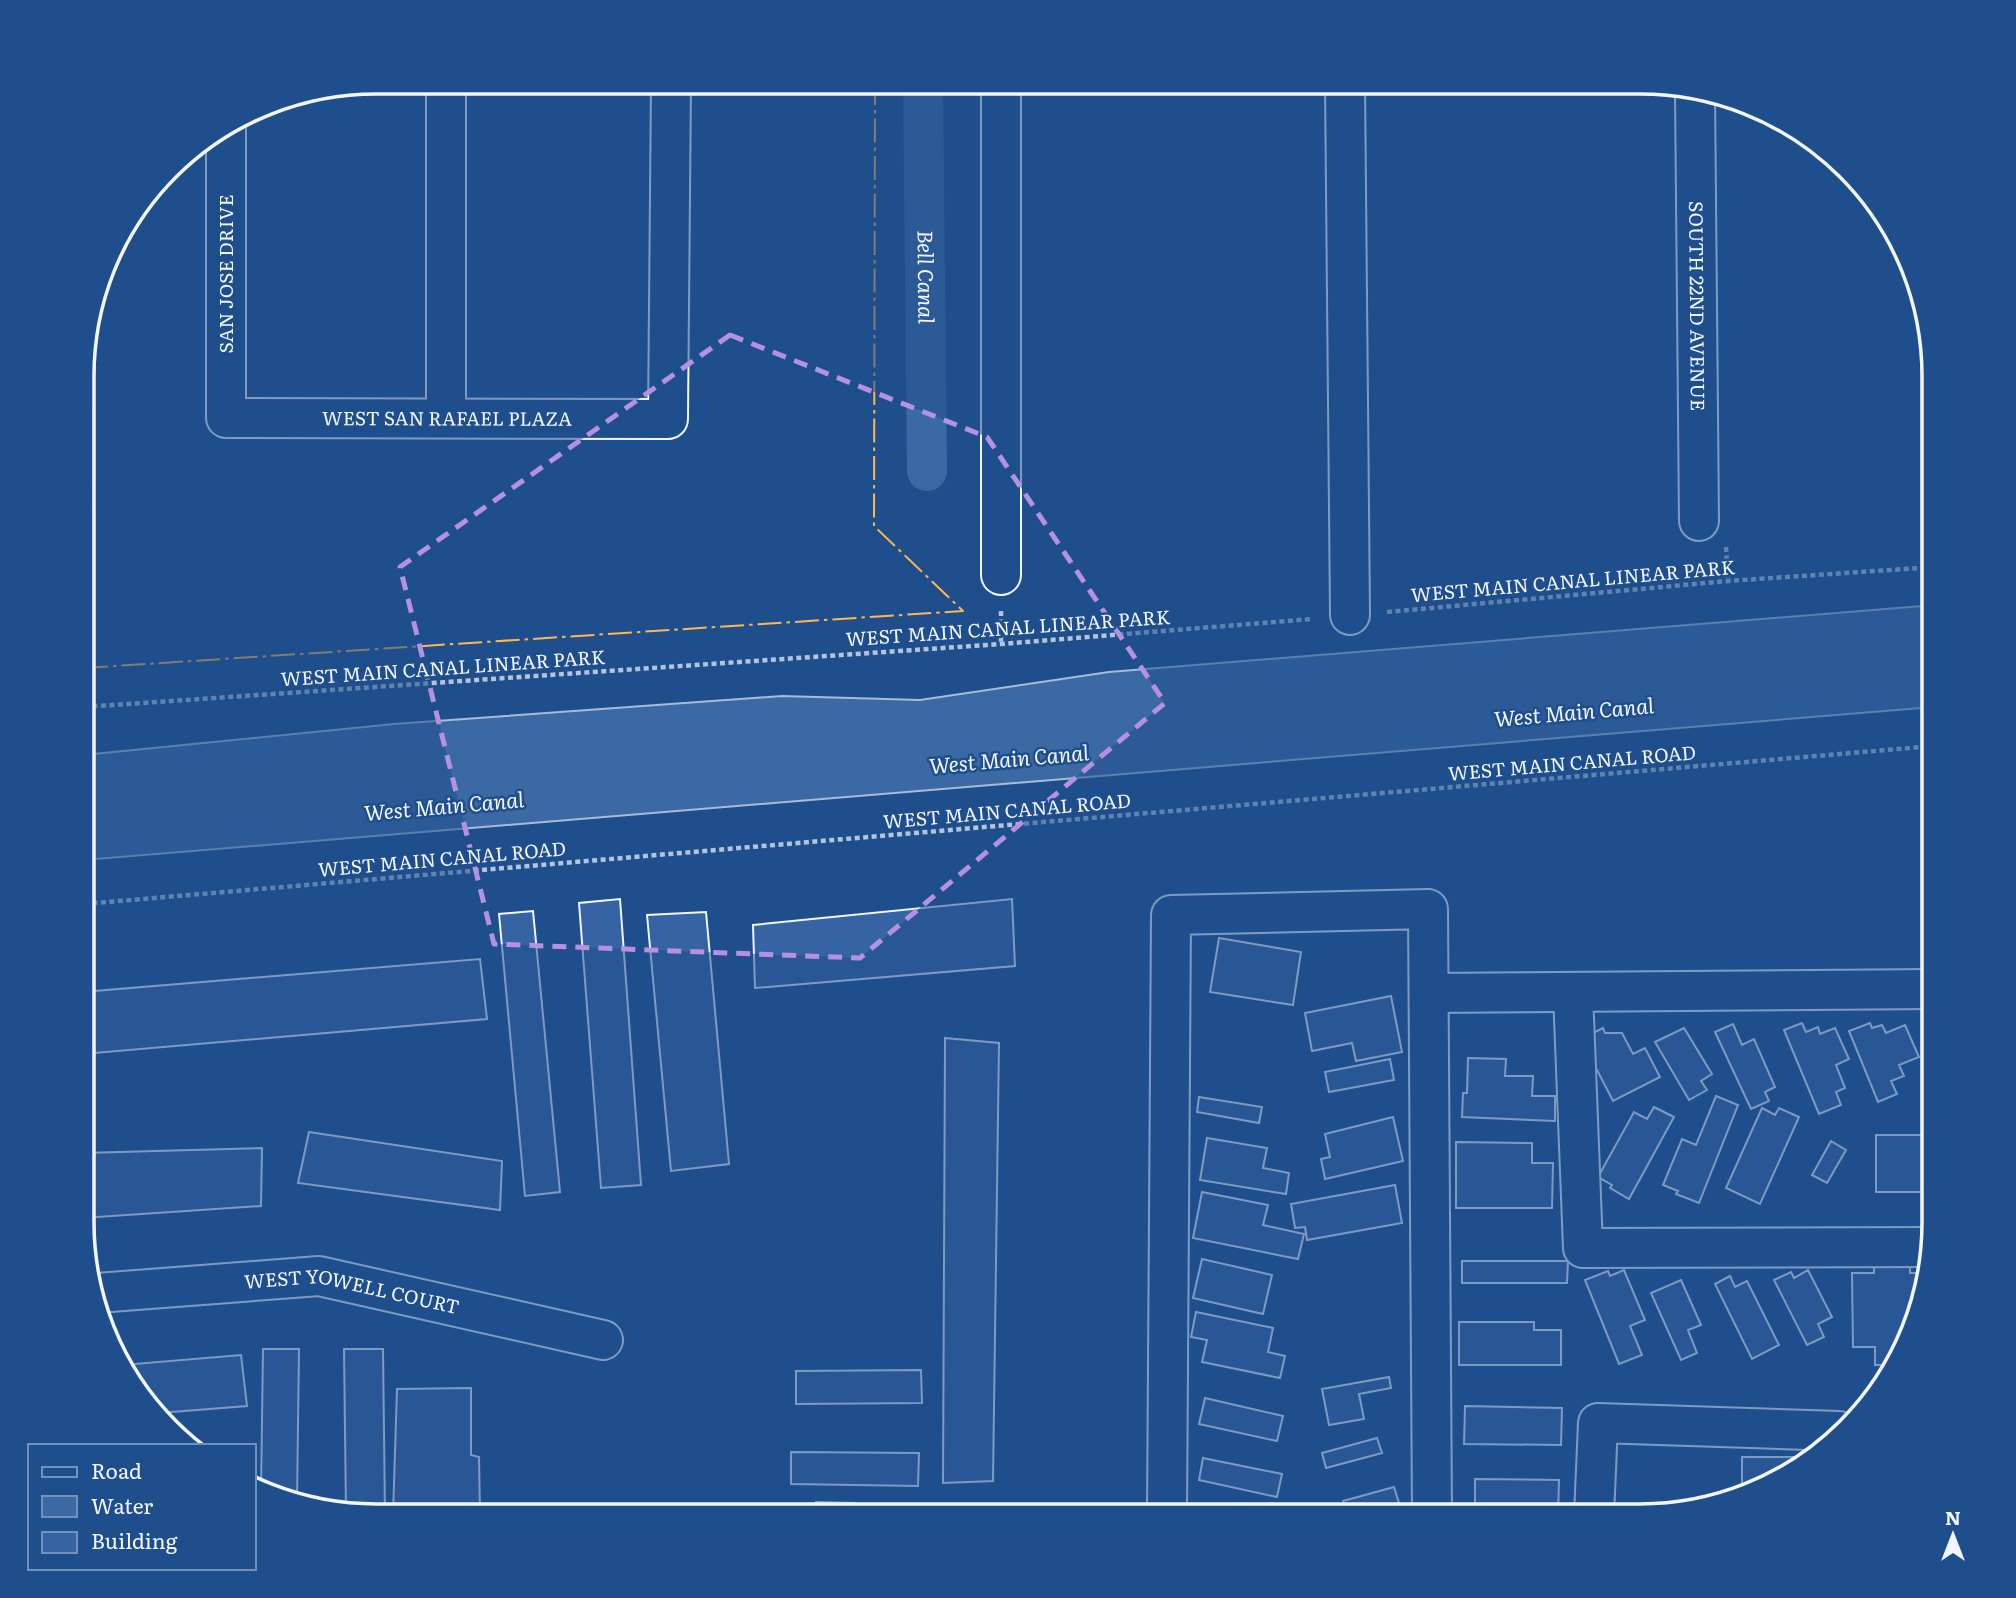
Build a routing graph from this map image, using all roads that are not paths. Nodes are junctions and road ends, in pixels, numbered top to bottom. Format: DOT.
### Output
graph roads {
  1 [pos="446,94"];
  2 [pos="671,94"];
  3 [pos="1001,94"];
  4 [pos="1345,94"];
  5 [pos="1695,100"];
  6 [pos="226,138"];
  7 [pos="446,417"];
  8 [pos="226,418"];
  9 [pos="1712,528"];
  10 [pos="1001,575"];
  11 [pos="1350,615"];
  12 [pos="1922,989"];
  13 [pos="1573,992"];
  14 [pos="1429,993"];
  15 [pos="1920,1247"];
  16 [pos="103,1293"];
  17 [pos="603,1340"];
  18 [pos="1829,1431"];
  19 [pos="1167,1504"];
  20 [pos="1432,1504"];
  21 [pos="1595,1504"];
  1 -- 7 [label="street"];
  2 -- 7 [label="street, WEST SAN RAFAEL PLAZA"];
  3 -- 10 [label="street"];
  4 -- 11 [label="street"];
  5 -- 9 [label="street, SOUTH 22ND AVENUE"];
  6 -- 8 [label="street, SAN JOSE DRIVE"];
  7 -- 8 [label="street, WEST SAN RAFAEL PLAZA"];
  12 -- 13 [label="street"];
  13 -- 14 [label="street"];
  13 -- 15 [label="street"];
  14 -- 19 [label="street"];
  14 -- 20 [label="street"];
  16 -- 17 [label="street, WEST YOWELL COURT"];
  18 -- 21 [label="street"];
}
